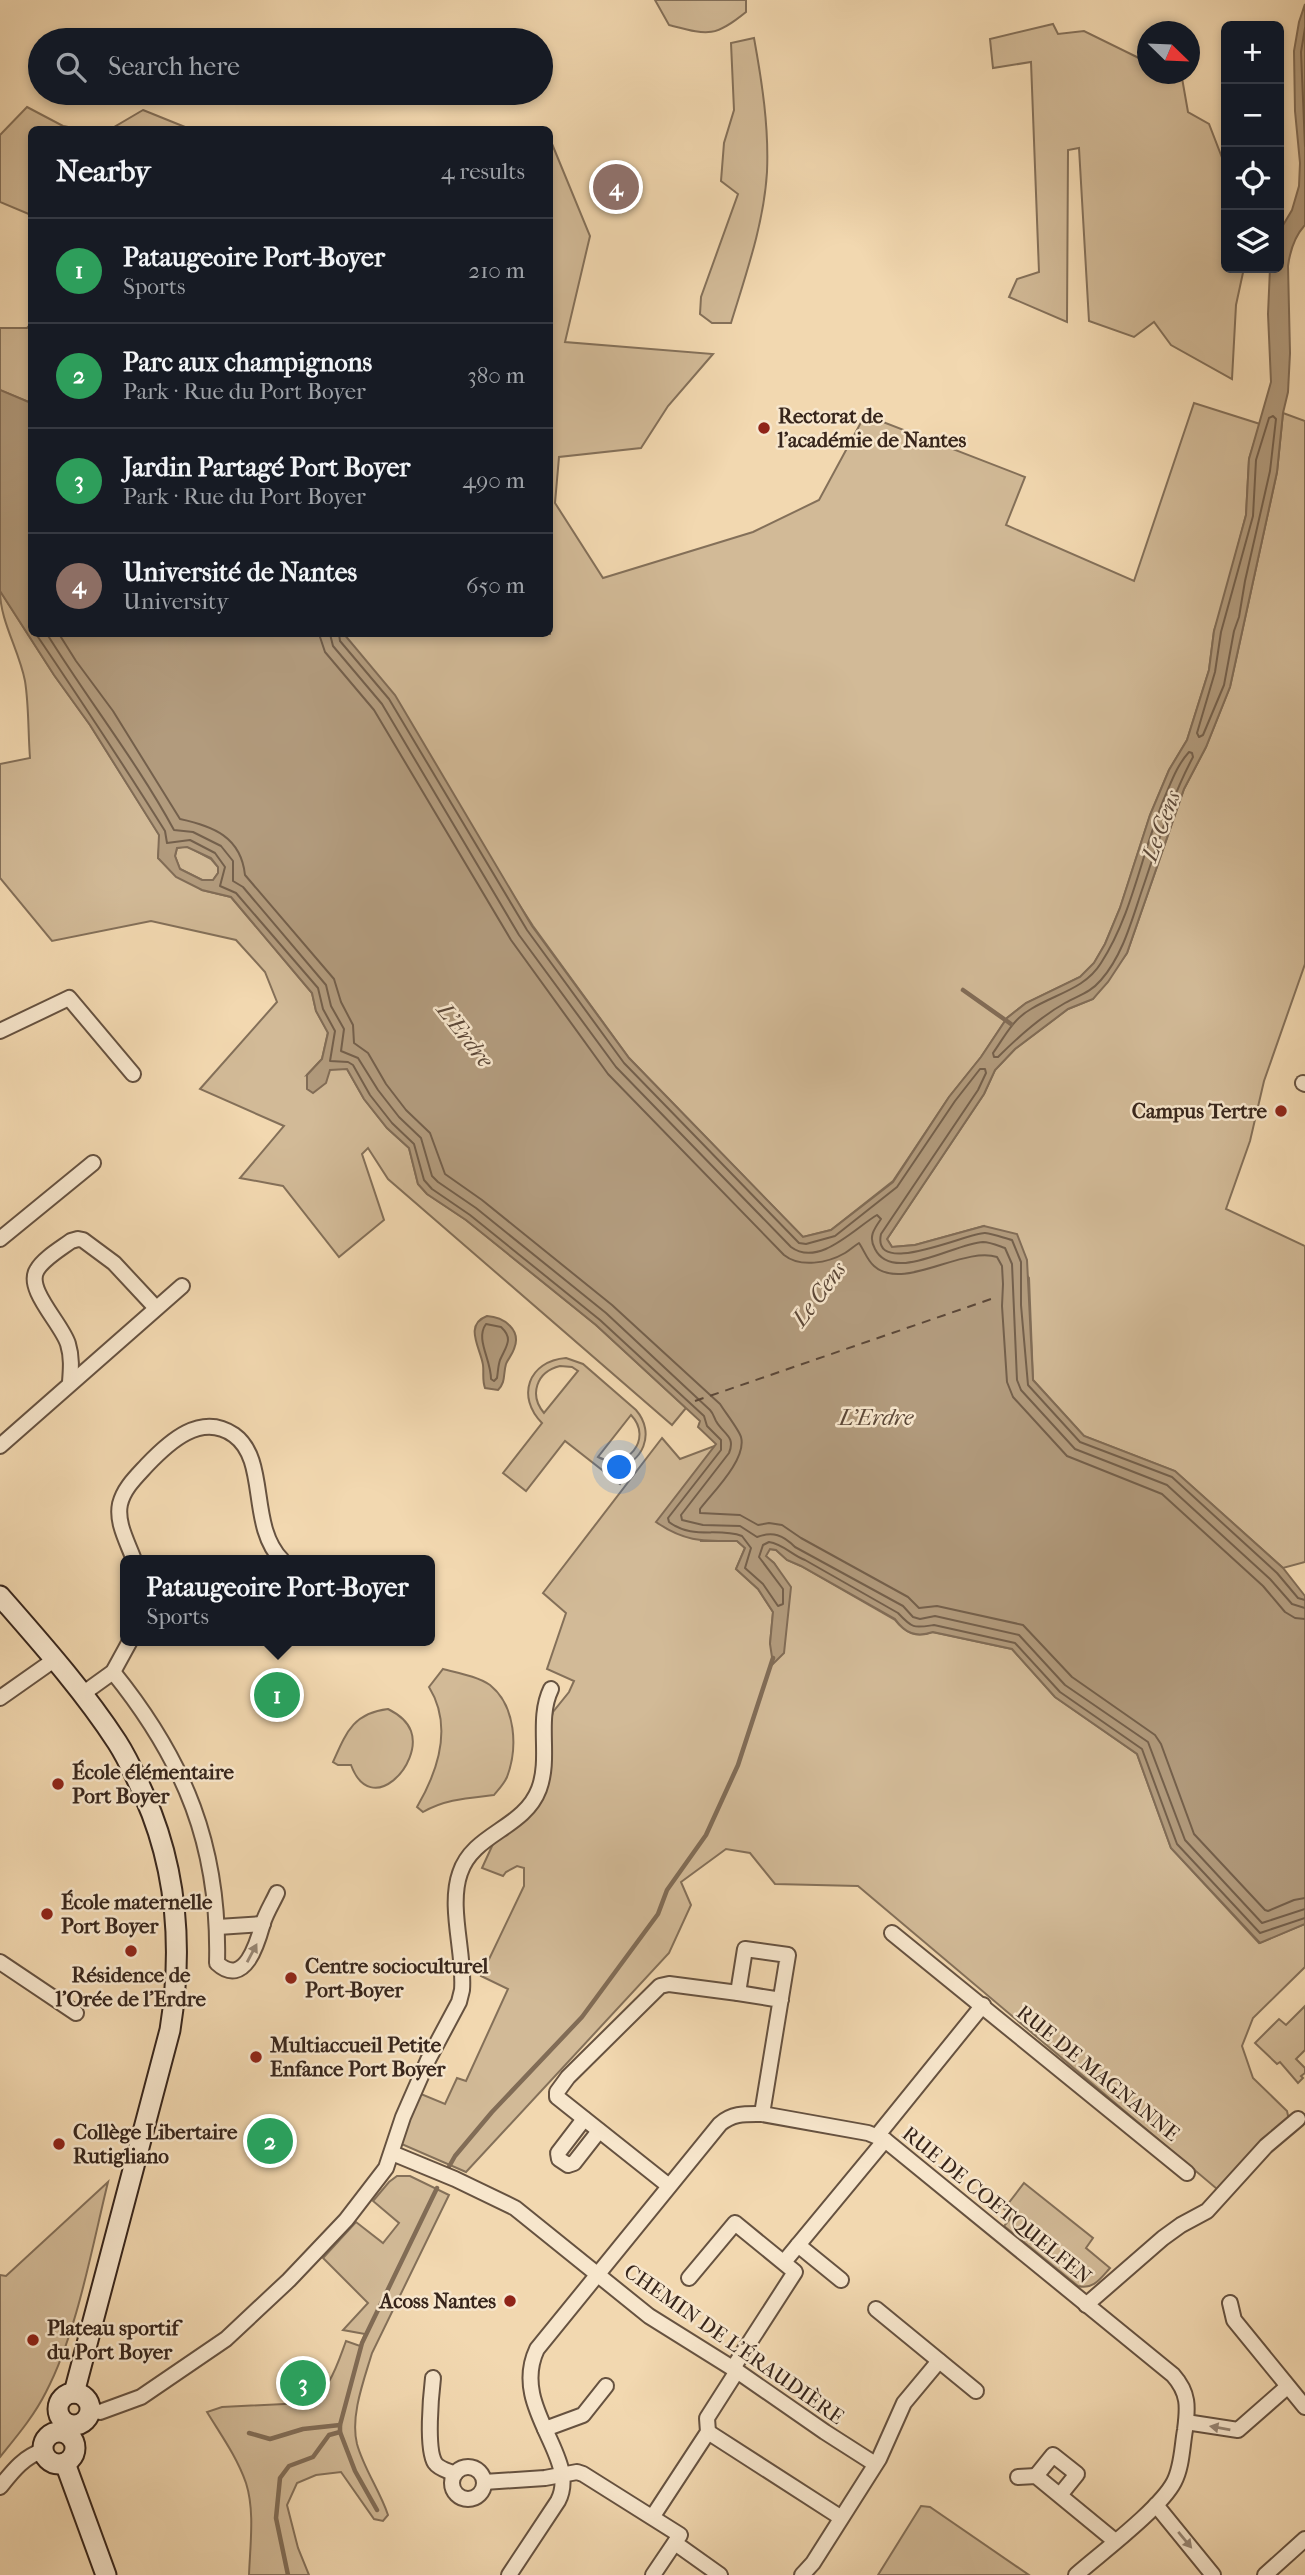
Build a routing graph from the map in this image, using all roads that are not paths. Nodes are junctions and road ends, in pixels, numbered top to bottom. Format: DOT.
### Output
graph roads {
  1 [pos="0,1031"];
  2 [pos="133,1074"];
  3 [pos="93,1163"];
  4 [pos="0,1239"];
  5 [pos="181,1286"];
  6 [pos="156,1308"];
  7 [pos="70,1382"];
  8 [pos="0,1446"];
  9 [pos="132,1555"];
  10 [pos="277,1555"];
  11 [pos="0,1596"];
  12 [pos="127,1646"];
  13 [pos="54,1660"];
  14 [pos="113,1672"];
  15 [pos="551,1689"];
  16 [pos="82,1695"];
  17 [pos="0,1698"];
  18 [pos="277,1893"];
  19 [pos="263,1924"];
  20 [pos="218,1927"];
  21 [pos="892,1933"];
  22 [pos="0,1962"];
  23 [pos="738,1993"];
  24 [pos="781,2000"];
  25 [pos="982,2005"];
  26 [pos="76,2013"];
  27 [pos="762,2114"];
  28 [pos="584,2119"];
  29 [pos="1298,2119"];
  30 [pos="599,2131"];
  31 [pos="881,2138"];
  32 [pos="392,2152"];
  33 [pos="1187,2173"];
  34 [pos="669,2186"];
  35 [pos="798,2245"];
  36 [pos="784,2262"];
  37 [pos="597,2273"];
  38 [pos="689,2278"];
  39 [pos="841,2280"];
  40 [pos="1230,2303"];
  41 [pos="1086,2305"];
  42 [pos="876,2309"];
  43 [pos="939,2361"];
  44 [pos="735,2369"];
  45 [pos="433,2378"];
  46 [pos="606,2386"];
  47 [pos="1287,2387"];
  48 [pos="976,2391"];
  49 [pos="1305,2407"];
  50 [pos="1186,2422"];
  51 [pos="71,2424"];
  52 [pos="545,2429"];
  53 [pos="708,2432"];
  54 [pos="43,2451"];
  55 [pos="65,2463"];
  56 [pos="875,2464"];
  57 [pos="455,2474"];
  58 [pos="562,2476"];
  59 [pos="1037,2476"];
  60 [pos="1018,2477"];
  61 [pos="484,2482"];
  62 [pos="0,2487"];
  63 [pos="1060,2495"];
  64 [pos="1156,2505"];
  65 [pos="653,2516"];
  66 [pos="840,2517"];
  67 [pos="677,2539"];
  68 [pos="1305,2539"];
  69 [pos="1115,2541"];
  70 [pos="106,2575"];
  71 [pos="509,2575"];
  72 [pos="653,2575"];
  73 [pos="720,2575"];
  74 [pos="802,2575"];
  75 [pos="1076,2575"];
  76 [pos="1213,2575"];
  77 [pos="1265,2575"];
  1 -- 2 [label="street"];
  3 -- 4 [label="street"];
  5 -- 6 [label="street"];
  6 -- 7 [label="street"];
  6 -- 7 [label="street"];
  7 -- 8 [label="street"];
  9 -- 10 [label="street"];
  11 -- 13 [label="street"];
  12 -- 14 [label="street"];
  13 -- 16 [label="street"];
  13 -- 17 [label="street"];
  14 -- 16 [label="street"];
  14 -- 20 [label="street"];
  15 -- 32 [label="street"];
  16 -- 51 [label="street"];
  18 -- 19 [label="street"];
  19 -- 20 [label="street"];
  20 -- 19 [label="street, one-way"];
  21 -- 25 [label="street, RUE DE MAGNANNE"];
  22 -- 26 [label="street"];
  23 -- 24 [label="street"];
  23 -- 24 [label="street"];
  23 -- 28 [label="street"];
  24 -- 27 [label="street"];
  25 -- 31 [label="street"];
  25 -- 33 [label="street, RUE DE MAGNANNE"];
  27 -- 31 [label="street, RUE DE COETQUELFEN"];
  27 -- 34 [label="street, RUE DE COETQUELFEN"];
  28 -- 30 [label="street"];
  28 -- 30 [label="street"];
  29 -- 41 [label="street"];
  30 -- 34 [label="street"];
  31 -- 35 [label="street"];
  31 -- 41 [label="street, RUE DE COETQUELFEN"];
  32 -- 37 [label="street, CHEMIN DE L'ÉRAUDIÈRE"];
  32 -- 51 [label="street"];
  34 -- 37 [label="street, RUE DE COETQUELFEN"];
  35 -- 36 [label="street"];
  35 -- 39 [label="street"];
  36 -- 38 [label="street"];
  36 -- 44 [label="street"];
  37 -- 44 [label="street, CHEMIN DE L'ÉRAUDIÈRE"];
  37 -- 52 [label="street, RUE DE COETQUELFEN"];
  40 -- 47 [label="street"];
  41 -- 50 [label="street, RUE DE COETQUELFEN"];
  42 -- 43 [label="street"];
  43 -- 48 [label="street"];
  43 -- 56 [label="street"];
  44 -- 53 [label="street"];
  44 -- 56 [label="street, CHEMIN DE L'ÉRAUDIÈRE"];
  45 -- 57 [label="street"];
  46 -- 52 [label="street"];
  47 -- 49 [label="street"];
  47 -- 50 [label="street, one-way"];
  50 -- 64 [label="street, RUE DE COETQUELFEN"];
  51 -- 54 [label="street"];
  51 -- 55 [label="street"];
  52 -- 58 [label="street, RUE DE COETQUELFEN"];
  53 -- 65 [label="street"];
  53 -- 66 [label="street"];
  54 -- 55 [label="street"];
  54 -- 62 [label="street"];
  55 -- 70 [label="street"];
  56 -- 66 [label="street"];
  57 -- 61 [label="street"];
  57 -- 61 [label="street"];
  58 -- 61 [label="street"];
  58 -- 65 [label="street"];
  58 -- 71 [label="street"];
  59 -- 60 [label="street"];
  59 -- 63 [label="street"];
  59 -- 63 [label="street"];
  63 -- 69 [label="street"];
  64 -- 69 [label="street, RUE DE COETQUELFEN"];
  64 -- 76 [label="street, one-way"];
  65 -- 67 [label="street"];
  66 -- 74 [label="street"];
  67 -- 72 [label="street"];
  67 -- 73 [label="street"];
  68 -- 77 [label="street"];
  69 -- 75 [label="street, RUE DE COETQUELFEN"];
}
